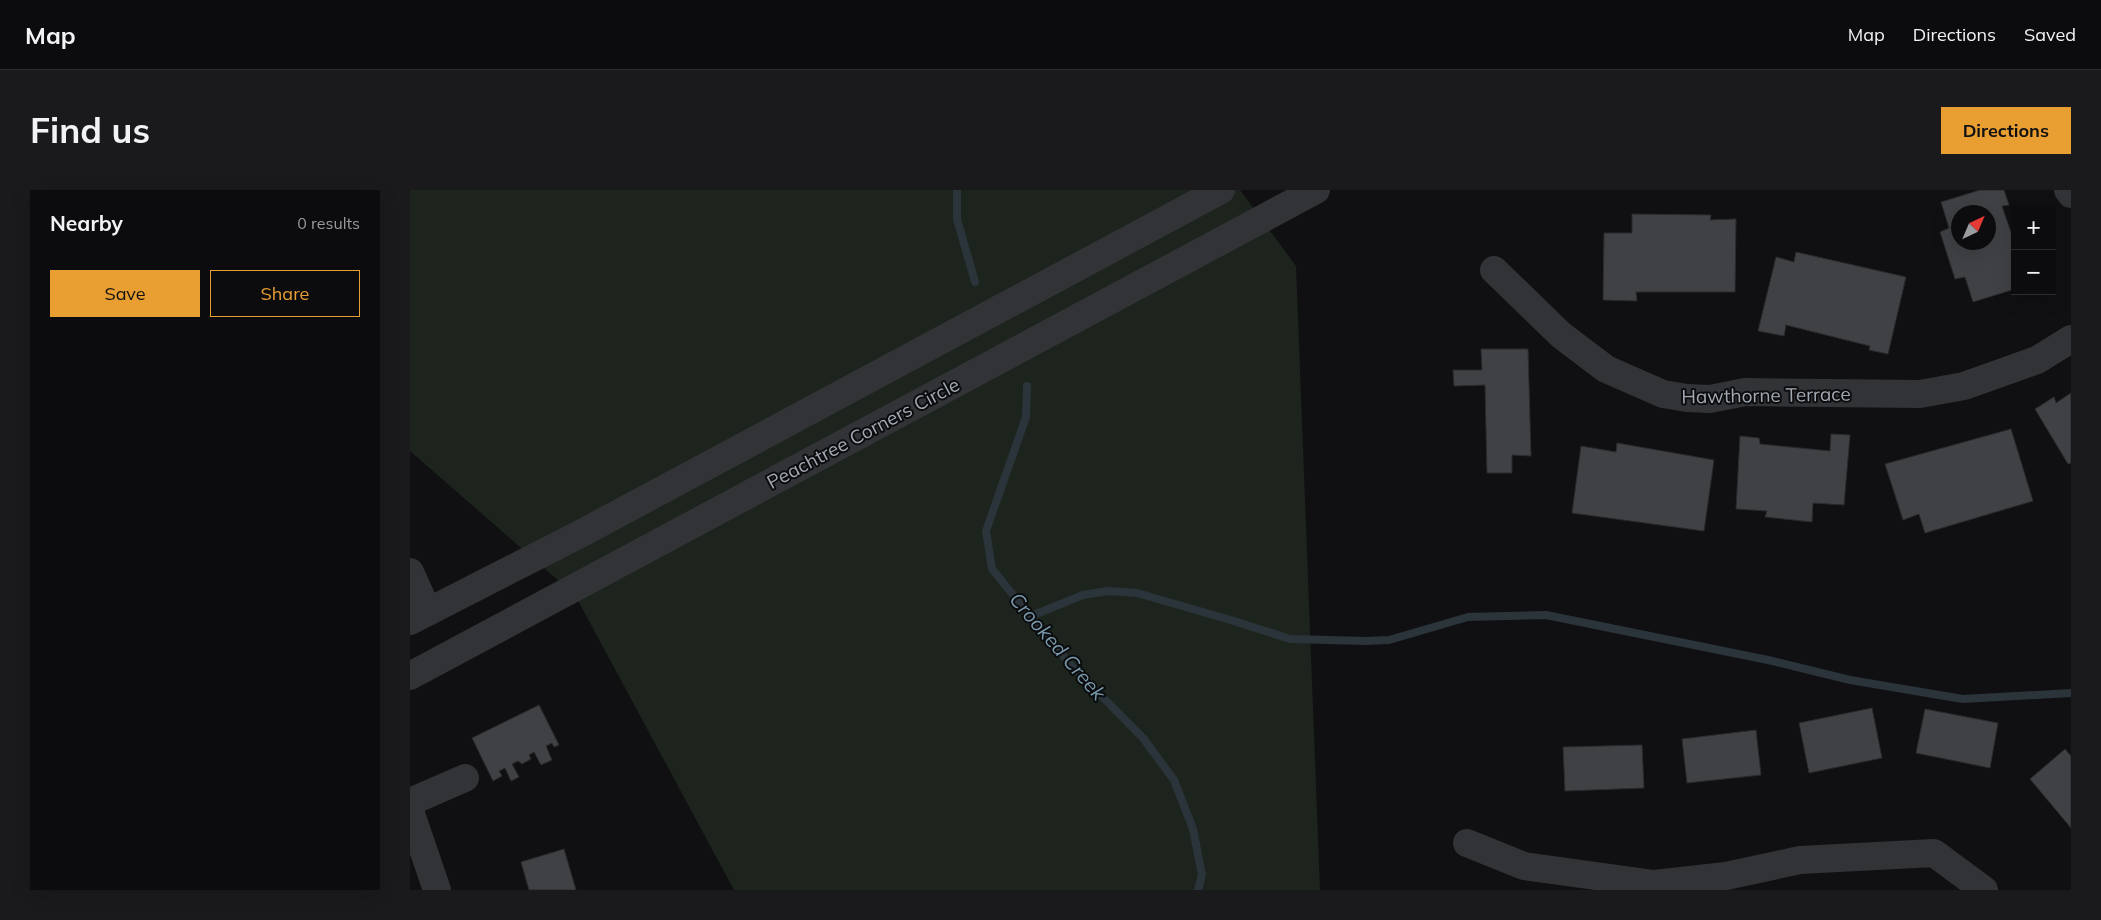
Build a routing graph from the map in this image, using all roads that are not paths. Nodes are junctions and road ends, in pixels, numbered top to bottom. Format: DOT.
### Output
graph roads {
  1 [pos="1221,190"];
  2 [pos="2068,190"];
  3 [pos="1308,192"];
  4 [pos="2071,194"];
  5 [pos="1494,270"];
  6 [pos="2071,339"];
  7 [pos="410,572"];
  8 [pos="419,616"];
  9 [pos="410,676"];
  10 [pos="466,778"];
  11 [pos="411,817"];
  12 [pos="1467,843"];
  13 [pos="1654,887"];
  14 [pos="437,890"];
  15 [pos="1984,890"];
  1 -- 8 [label="street"];
  2 -- 4 [label="street"];
  3 -- 9 [label="street, Peachtree Corners Circle"];
  5 -- 6 [label="street, Hawthorne Terrace"];
  7 -- 8 [label="street"];
  10 -- 11 [label="street"];
  11 -- 14 [label="street"];
  12 -- 13 [label="street"];
  13 -- 15 [label="street"];
}
